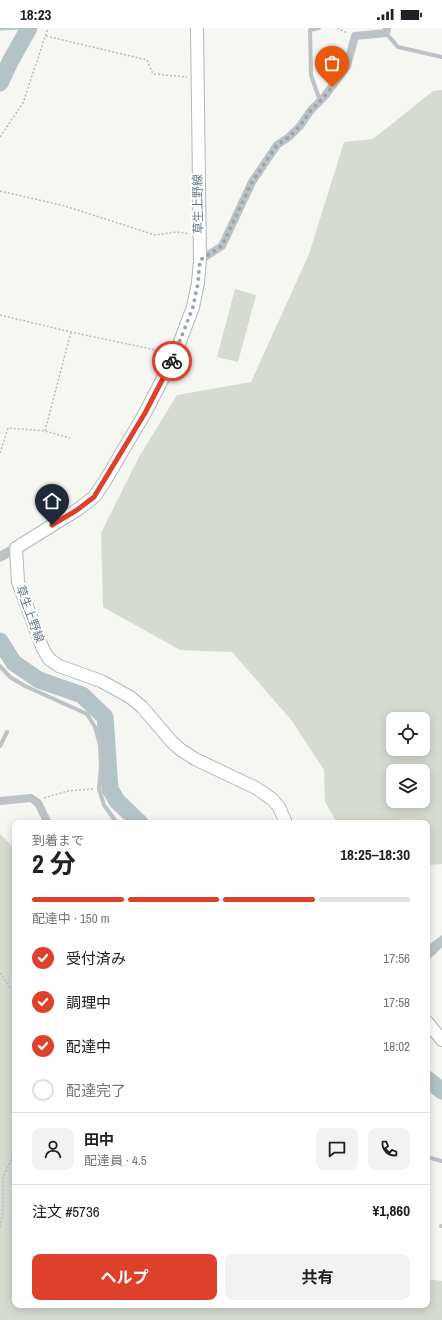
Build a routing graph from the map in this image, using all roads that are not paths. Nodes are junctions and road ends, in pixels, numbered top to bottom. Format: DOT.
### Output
graph roads {
  1 [pos="197,28"];
  2 [pos="319,28"];
  3 [pos="387,30"];
  4 [pos="442,57"];
  5 [pos="320,101"];
  6 [pos="200,260"];
  7 [pos="16,548"];
  8 [pos="0,558"];
  9 [pos="0,666"];
  10 [pos="7,732"];
  11 [pos="0,746"];
  12 [pos="0,801"];
  13 [pos="46,820"];
  14 [pos="115,820"];
  15 [pos="285,820"];
  16 [pos="442,942"];
  17 [pos="430,953"];
  18 [pos="430,1026"];
  19 [pos="442,1040"];
  20 [pos="430,1158"];
  21 [pos="442,1162"];
  1 -- 6 [label="main road, 草生上野線"];
  2 -- 5 [label="lane"];
  3 -- 4 [label="lane"];
  3 -- 5 [label="street"];
  5 -- 6 [label="street"];
  6 -- 7 [label="main road, 草生上野線"];
  7 -- 8 [label="street"];
  7 -- 15 [label="main road, 草生上野線"];
  9 -- 14 [label="lane"];
  10 -- 11 [label="lane"];
  12 -- 13 [label="street"];
  16 -- 17 [label="street"];
  18 -- 19 [label="main road"];
  20 -- 21 [label="lane"];
}
